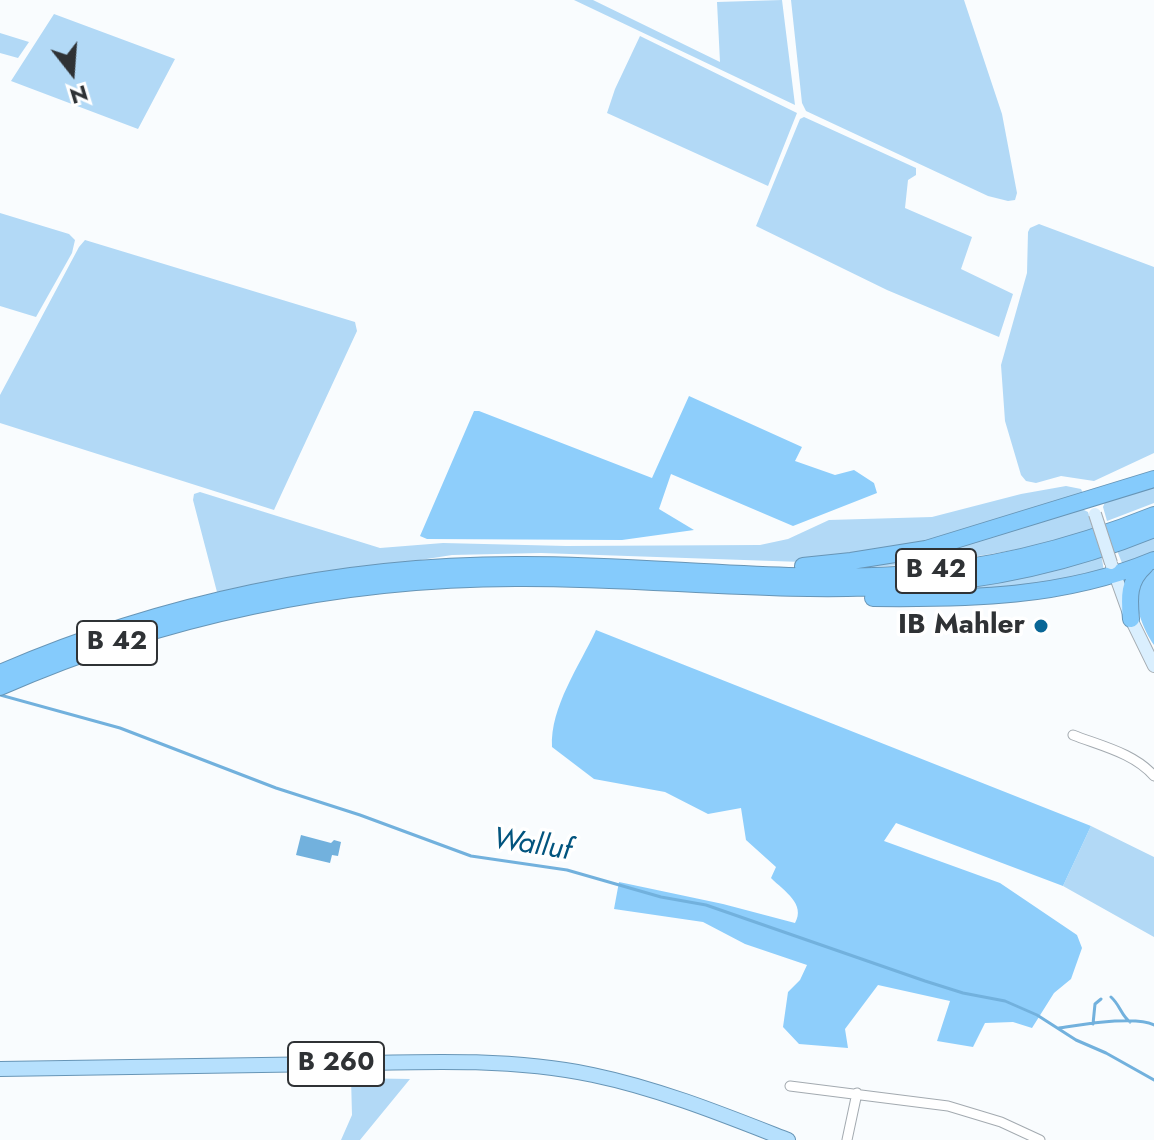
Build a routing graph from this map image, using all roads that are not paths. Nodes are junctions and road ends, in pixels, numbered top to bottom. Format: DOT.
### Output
graph roads {
  1 [pos="1154,479"];
  2 [pos="1093,507"];
  3 [pos="1154,515"];
  4 [pos="1154,529"];
  5 [pos="1152,561"];
  6 [pos="1113,569"];
  7 [pos="710,571"];
  8 [pos="763,587"];
  9 [pos="237,604"];
  10 [pos="1131,619"];
  11 [pos="1154,666"];
  12 [pos="0,673"];
  13 [pos="0,687"];
  14 [pos="1073,735"];
  15 [pos="1154,776"];
  16 [pos="0,1069"];
  17 [pos="790,1086"];
  18 [pos="857,1093"];
  19 [pos="788,1140"];
  20 [pos="847,1140"];
  21 [pos="1040,1140"];
  1 -- 2 [label="highway"];
  2 -- 6 [label="main road, bridge"];
  2 -- 7 [label="highway"];
  3 -- 7 [label="highway, B 42"];
  4 -- 8 [label="highway, B 42"];
  5 -- 6 [label="highway"];
  5 -- 10 [label="highway"];
  6 -- 8 [label="highway"];
  6 -- 10 [label="main road"];
  7 -- 9 [label="highway, B 42"];
  8 -- 9 [label="highway, B 42"];
  9 -- 12 [label="highway, B 42"];
  9 -- 13 [label="highway, B 42"];
  10 -- 11 [label="main road"];
  14 -- 15 [label="street"];
  16 -- 19 [label="main road, B 260"];
  17 -- 18 [label="street"];
  18 -- 20 [label="street"];
  18 -- 21 [label="street"];
}
